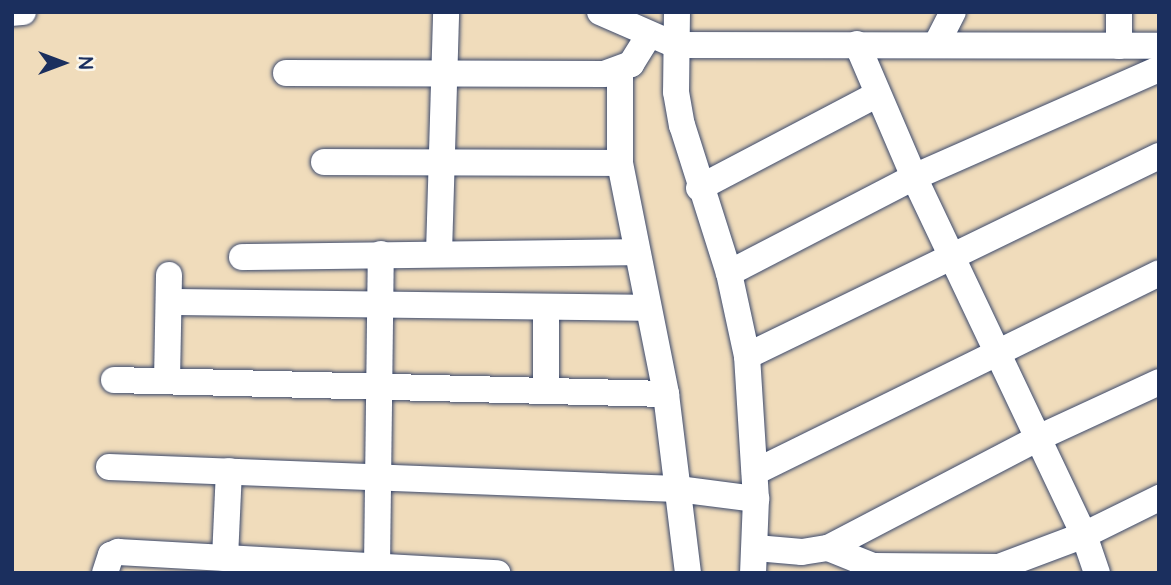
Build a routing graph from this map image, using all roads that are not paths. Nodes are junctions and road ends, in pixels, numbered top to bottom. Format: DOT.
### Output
graph roads {
  1 [pos="23,12"];
  2 [pos="446,12"];
  3 [pos="600,12"];
  4 [pos="677,12"];
  5 [pos="953,12"];
  6 [pos="1119,12"];
  7 [pos="12,13"];
  8 [pos="649,35"];
  9 [pos="857,44"];
  10 [pos="674,45"];
  11 [pos="936,45"];
  12 [pos="1119,46"];
  13 [pos="1159,46"];
  14 [pos="1159,69"];
  15 [pos="620,72"];
  16 [pos="286,73"];
  17 [pos="444,73"];
  18 [pos="876,95"];
  19 [pos="1159,156"];
  20 [pos="324,162"];
  21 [pos="442,162"];
  22 [pos="620,163"];
  23 [pos="914,177"];
  24 [pos="699,188"];
  25 [pos="635,252"];
  26 [pos="439,253"];
  27 [pos="381,254"];
  28 [pos="951,256"];
  29 [pos="242,257"];
  30 [pos="729,273"];
  31 [pos="1159,273"];
  32 [pos="169,275"];
  33 [pos="169,302"];
  34 [pos="381,305"];
  35 [pos="546,307"];
  36 [pos="647,308"];
  37 [pos="997,351"];
  38 [pos="747,356"];
  39 [pos="114,380"];
  40 [pos="167,380"];
  41 [pos="1159,382"];
  42 [pos="381,385"];
  43 [pos="546,391"];
  44 [pos="666,394"];
  45 [pos="1038,438"];
  46 [pos="109,467"];
  47 [pos="229,471"];
  48 [pos="755,472"];
  49 [pos="379,475"];
  50 [pos="678,489"];
  51 [pos="1159,498"];
  52 [pos="756,499"];
  53 [pos="1084,535"];
  54 [pos="828,548"];
  55 [pos="225,558"];
  56 [pos="755,560"];
  57 [pos="377,567"];
  58 [pos="1003,570"];
  59 [pos="480,572"];
  60 [pos="105,573"];
  61 [pos="688,573"];
  62 [pos="1097,573"];
  1 -- 7 [label="street"];
  2 -- 17 [label="street"];
  3 -- 8 [label="street"];
  4 -- 10 [label="street"];
  5 -- 11 [label="street"];
  6 -- 12 [label="street"];
  8 -- 10 [label="street"];
  8 -- 15 [label="street"];
  9 -- 10 [label="street"];
  9 -- 11 [label="street"];
  9 -- 18 [label="street"];
  10 -- 24 [label="street"];
  11 -- 12 [label="street"];
  12 -- 13 [label="street"];
  14 -- 23 [label="street"];
  15 -- 17 [label="street"];
  15 -- 22 [label="street"];
  16 -- 17 [label="street"];
  17 -- 21 [label="street"];
  18 -- 23 [label="street"];
  18 -- 24 [label="street"];
  19 -- 28 [label="street"];
  20 -- 21 [label="street"];
  21 -- 22 [label="street"];
  21 -- 26 [label="street"];
  22 -- 25 [label="street"];
  23 -- 28 [label="street"];
  23 -- 30 [label="street"];
  24 -- 30 [label="street"];
  25 -- 26 [label="street"];
  25 -- 36 [label="street"];
  26 -- 27 [label="street"];
  27 -- 29 [label="street"];
  27 -- 34 [label="street"];
  28 -- 37 [label="street"];
  28 -- 38 [label="street"];
  30 -- 38 [label="street"];
  31 -- 37 [label="street"];
  32 -- 33 [label="street"];
  33 -- 34 [label="street"];
  33 -- 40 [label="street"];
  34 -- 35 [label="street"];
  34 -- 42 [label="street"];
  35 -- 36 [label="street"];
  35 -- 43 [label="street"];
  36 -- 44 [label="street"];
  37 -- 45 [label="street"];
  37 -- 48 [label="street"];
  38 -- 48 [label="street"];
  39 -- 40 [label="street"];
  40 -- 42 [label="street"];
  41 -- 45 [label="street"];
  42 -- 43 [label="street"];
  42 -- 49 [label="street"];
  43 -- 44 [label="street"];
  44 -- 50 [label="street"];
  45 -- 53 [label="street"];
  45 -- 54 [label="street"];
  46 -- 47 [label="street"];
  47 -- 49 [label="street"];
  47 -- 55 [label="street"];
  48 -- 52 [label="street"];
  49 -- 50 [label="street"];
  49 -- 57 [label="street"];
  50 -- 52 [label="street"];
  50 -- 61 [label="street"];
  51 -- 53 [label="street"];
  52 -- 56 [label="street"];
  53 -- 58 [label="street"];
  53 -- 62 [label="street"];
  54 -- 56 [label="street"];
  54 -- 58 [label="street"];
  55 -- 57 [label="street"];
  55 -- 60 [label="street"];
  57 -- 59 [label="street"];
}
